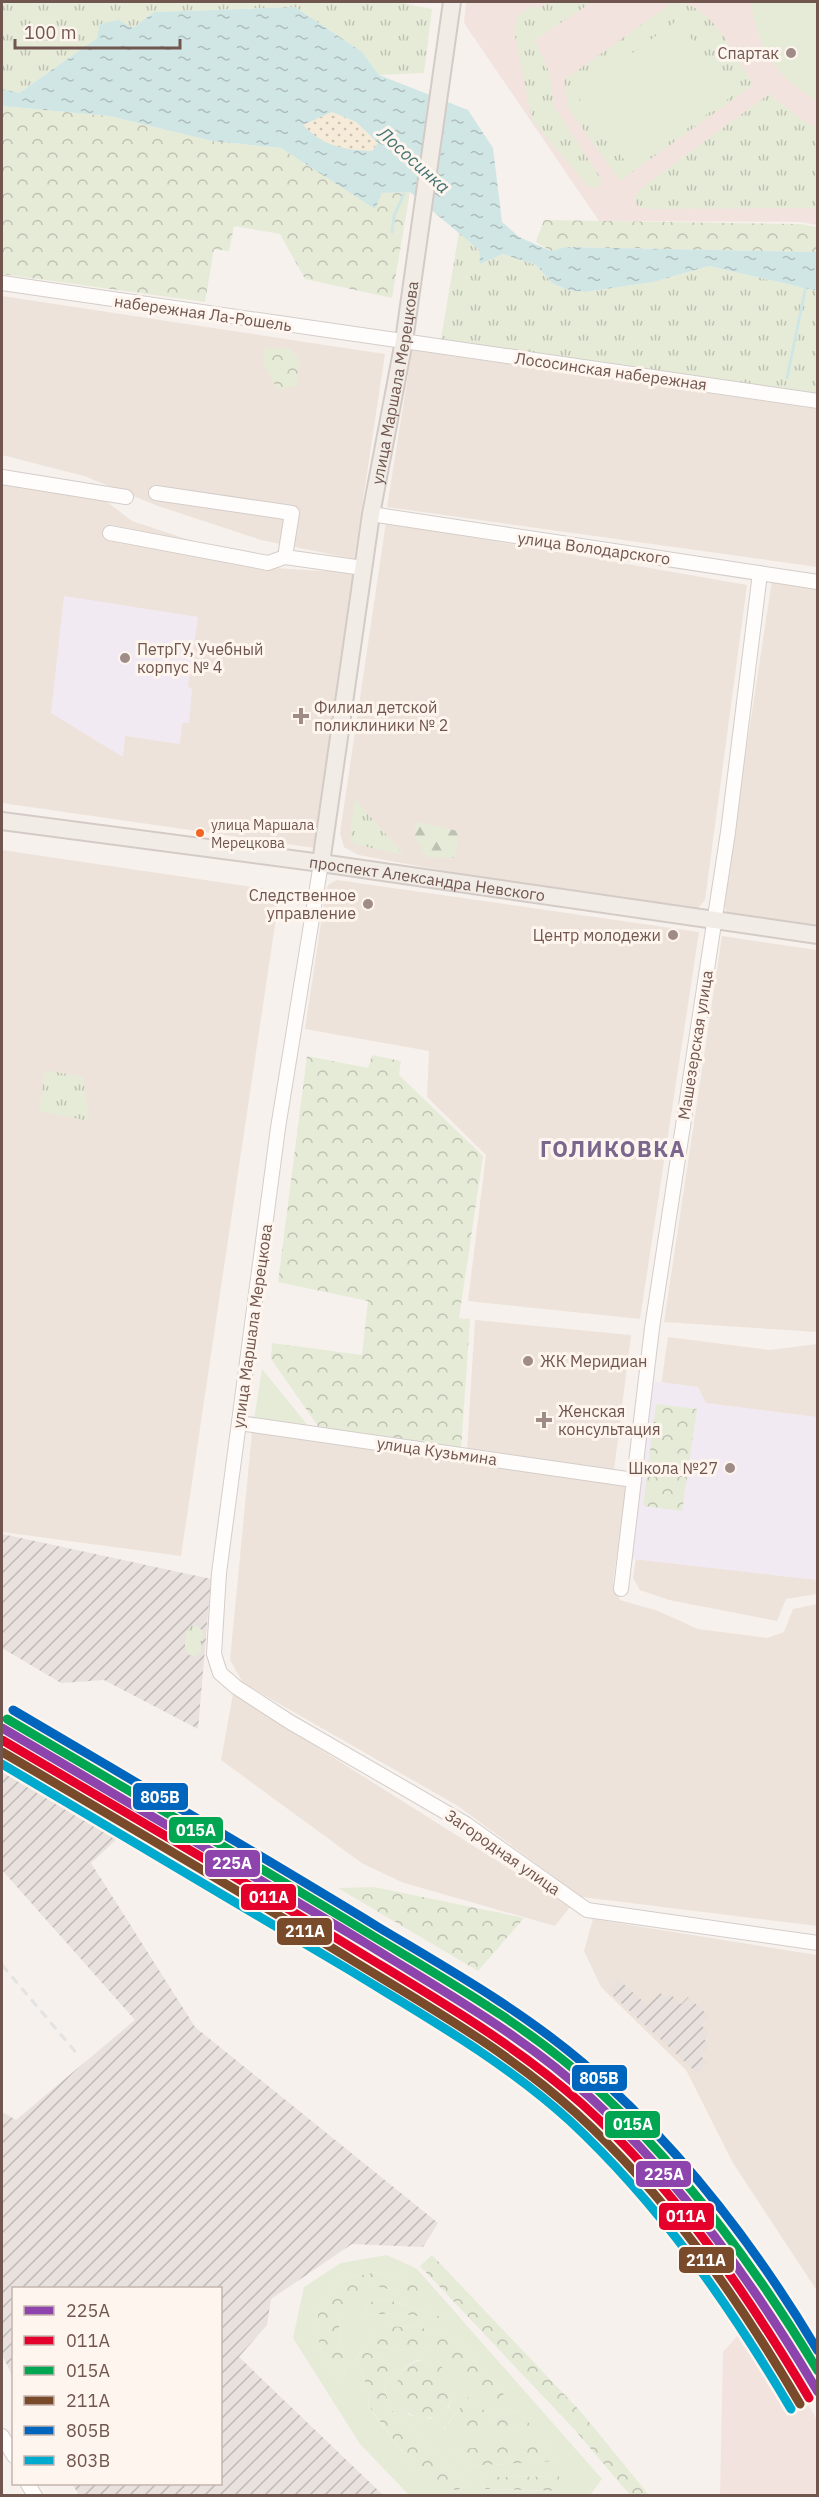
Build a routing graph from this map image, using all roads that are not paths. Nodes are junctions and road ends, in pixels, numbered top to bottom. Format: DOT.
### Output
graph roads {
  1 [pos="452,2"];
  2 [pos="2,284"];
  3 [pos="404,341"];
  4 [pos="818,400"];
  5 [pos="2,477"];
  6 [pos="156,493"];
  7 [pos="126,497"];
  8 [pos="371,514"];
  9 [pos="110,533"];
  10 [pos="285,556"];
  11 [pos="363,568"];
  12 [pos="760,573"];
  13 [pos="818,582"];
  14 [pos="2,821"];
  15 [pos="321,863"];
  16 [pos="714,921"];
  17 [pos="818,935"];
  18 [pos="239,1423"];
  19 [pos="634,1480"];
  20 [pos="621,1589"];
  21 [pos="220,1673"];
  22 [pos="818,1943"];
  23 [pos="2,2436"];
  24 [pos="12,2453"];
  1 -- 3 [label="main road, улица Маршала Мерецкова"];
  2 -- 3 [label="street, набережная Ла-Рошель"];
  3 -- 4 [label="street, Лососинская набережная"];
  3 -- 8 [label="main road, улица Маршала Мерецкова"];
  5 -- 7 [label="street"];
  6 -- 10 [label="street"];
  8 -- 11 [label="main road, улица Маршала Мерецкова"];
  8 -- 12 [label="street, улица Володарского"];
  9 -- 10 [label="street"];
  10 -- 11 [label="street"];
  11 -- 15 [label="main road, улица Маршала Мерецкова"];
  12 -- 13 [label="street, улица Володарского"];
  12 -- 16 [label="street, Машезерская улица"];
  14 -- 15 [label="main road, проспект Александра Невского"];
  15 -- 16 [label="main road, проспект Александра Невского"];
  15 -- 18 [label="street, улица Маршала Мерецкова"];
  16 -- 17 [label="main road, проспект Александра Невского"];
  16 -- 19 [label="street, Машезерская улица"];
  18 -- 19 [label="street, улица Кузьмина"];
  18 -- 21 [label="street, улица Маршала Мерецкова"];
  19 -- 20 [label="street, Машезерская улица"];
  21 -- 22 [label="street, Загородная улица"];
  23 -- 24 [label="street"];
}
